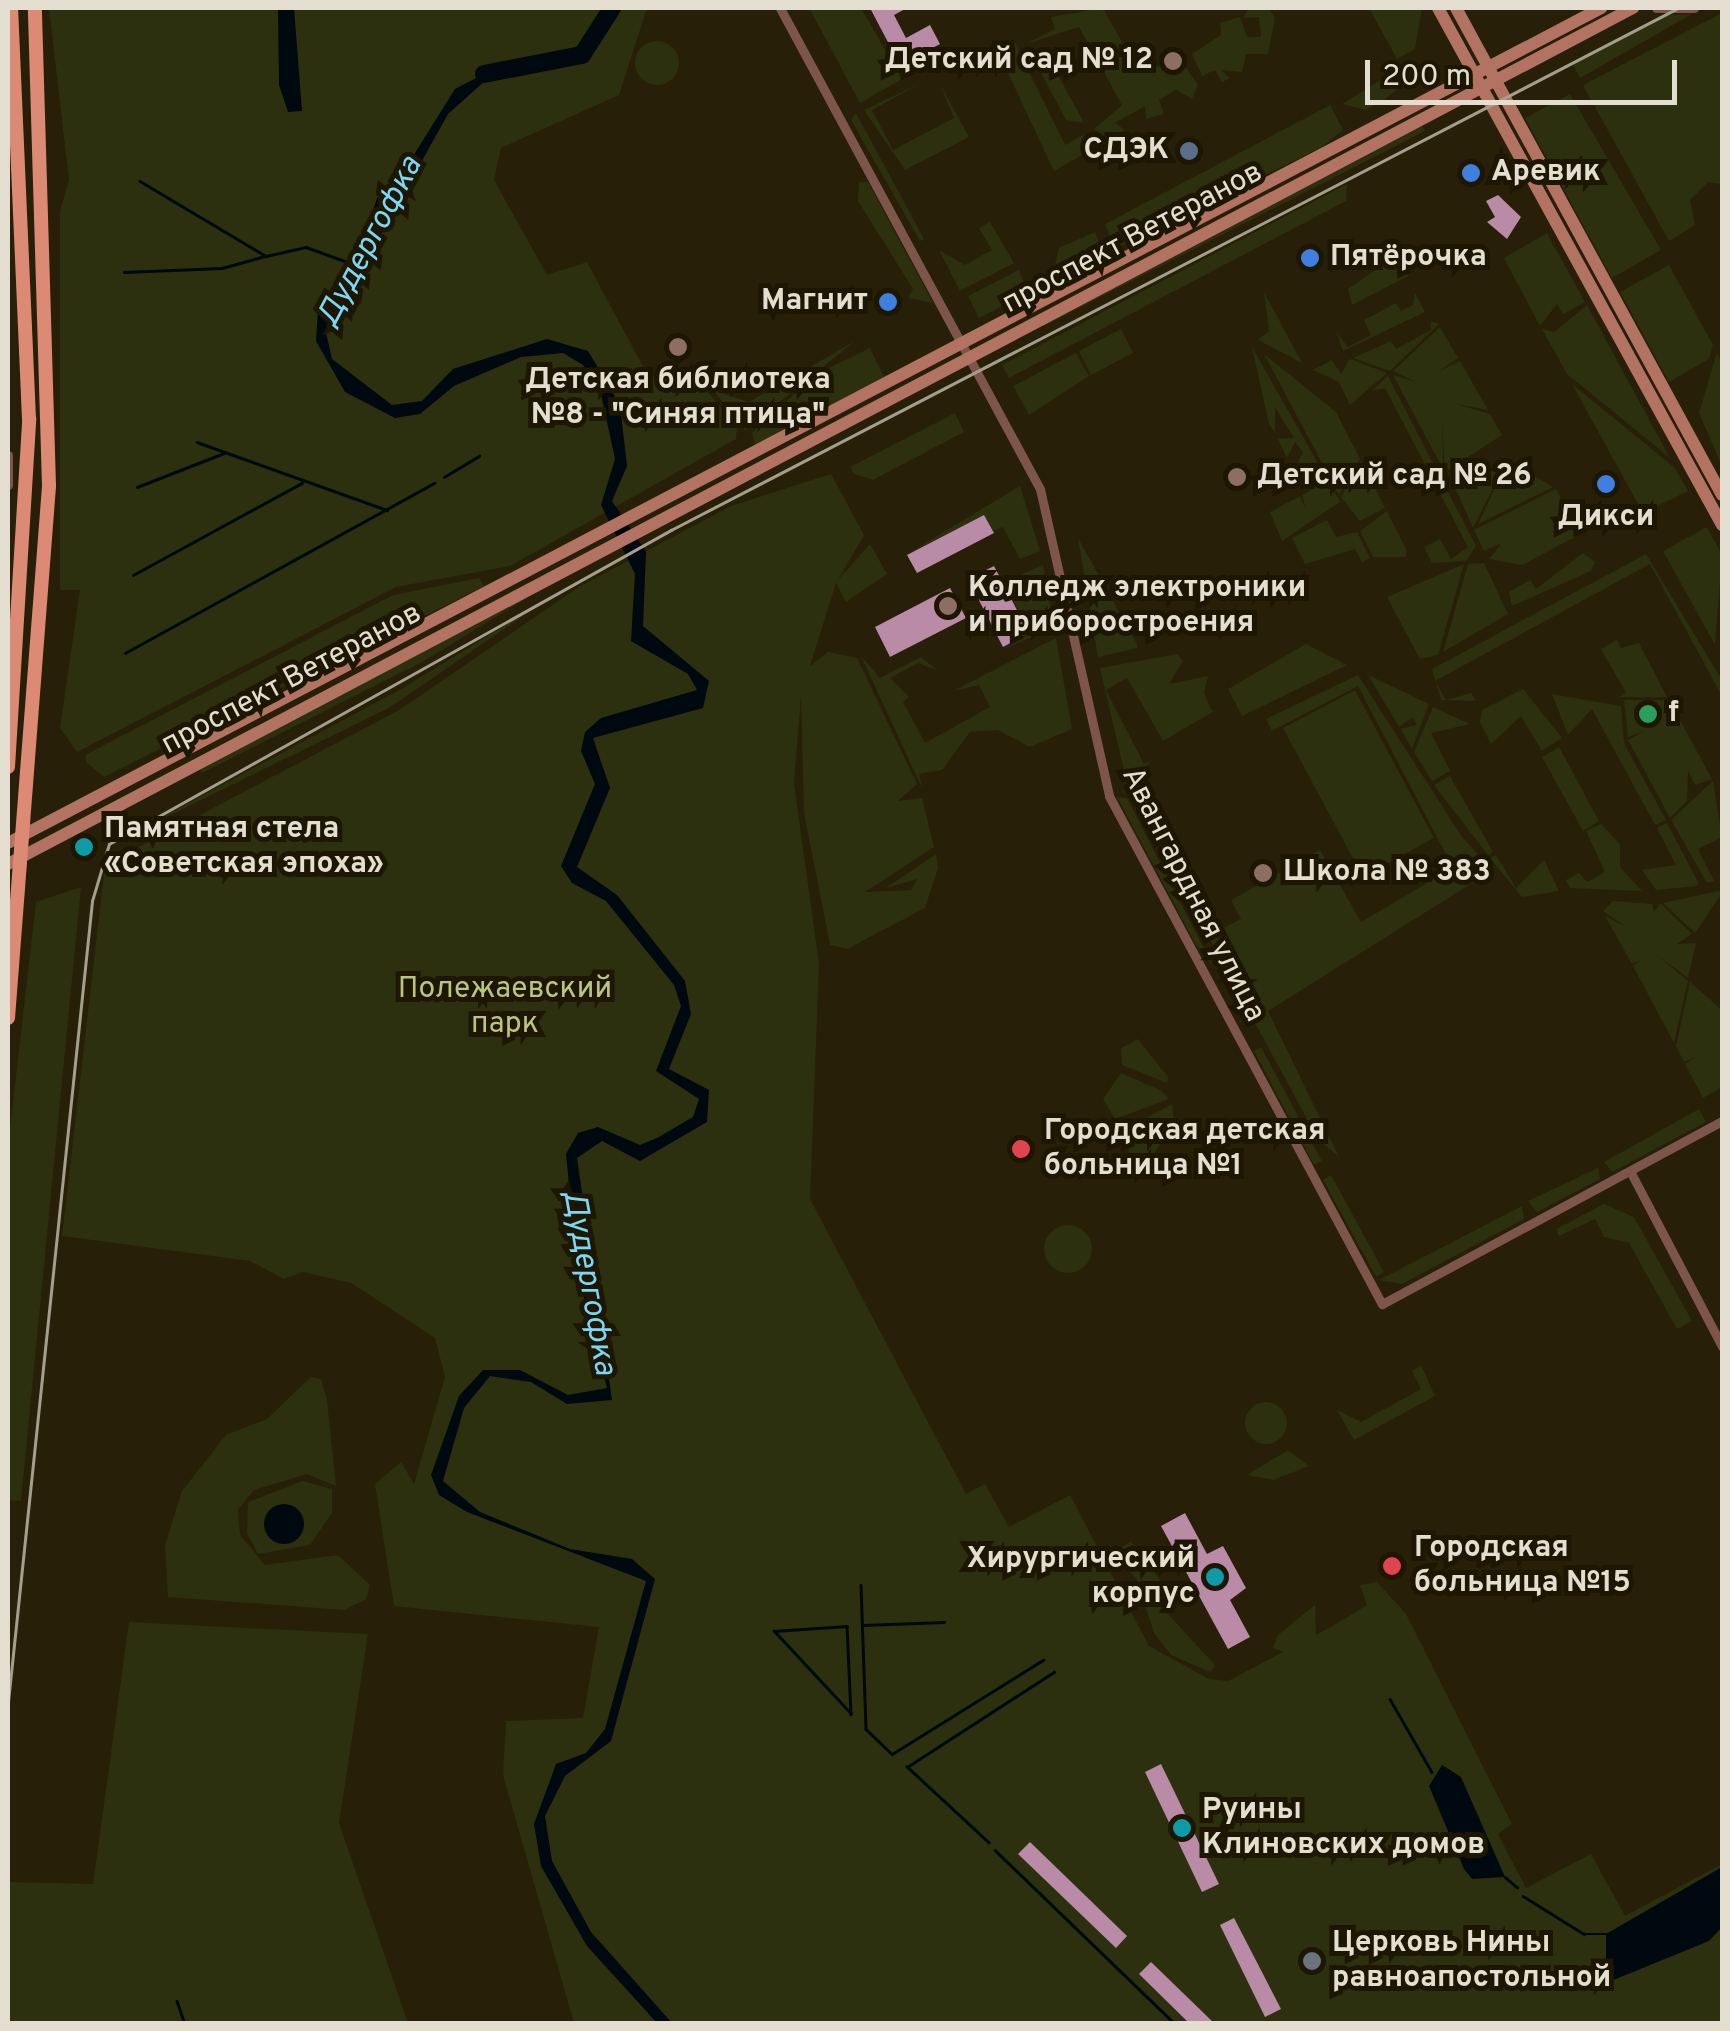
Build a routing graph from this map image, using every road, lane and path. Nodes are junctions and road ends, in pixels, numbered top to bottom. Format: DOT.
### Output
graph roads {
  1 [pos="780,8"];
  2 [pos="1438,8"];
  3 [pos="1456,8"];
  4 [pos="1601,8"];
  5 [pos="1633,8"];
  6 [pos="1656,8"];
  7 [pos="1694,8"];
  8 [pos="10,10"];
  9 [pos="35,10"];
  10 [pos="1492,72"];
  11 [pos="1478,79"];
  12 [pos="966,349"];
  13 [pos="8,455"];
  14 [pos="8,485"];
  15 [pos="1718,497"];
  16 [pos="1722,525"];
  17 [pos="599,540"];
  18 [pos="8,623"];
  19 [pos="18,640"];
  20 [pos="8,767"];
  21 [pos="28,832"];
  22 [pos="8,843"];
  23 [pos="26,853"];
  24 [pos="8,864"];
  25 [pos="8,1018"];
  26 [pos="1722,1121"];
  27 [pos="1630,1171"];
  28 [pos="1722,1346"];
  1 -- 12 [label="street, Авангардная улица"];
  2 -- 11 [label="main road"];
  3 -- 10 [label="main road"];
  4 -- 10 [label="main road, проспект Ветеранов"];
  5 -- 10 [label="main road, проспект Ветеранов"];
  6 -- 7 [label="street"];
  8 -- 9 [label="street"];
  8 -- 19 [label="main road"];
  9 -- 21 [label="main road"];
  10 -- 11 [label="main road, проспект Ветеранов"];
  10 -- 15 [label="main road"];
  11 -- 12 [label="main road, проспект Ветеранов"];
  11 -- 15 [label="main road"];
  12 -- 17 [label="main road, проспект Ветеранов"];
  12 -- 27 [label="street, Авангардная улица"];
  13 -- 14 [label="street"];
  15 -- 16 [label="main road"];
  17 -- 21 [label="main road, проспект Ветеранов"];
  17 -- 23 [label="main road, проспект Ветеранов"];
  18 -- 19 [label="street"];
  19 -- 20 [label="main road"];
  21 -- 22 [label="main road, проспект Ветеранов"];
  21 -- 23 [label="main road"];
  23 -- 24 [label="main road, проспект Ветеранов"];
  23 -- 25 [label="main road"];
  26 -- 27 [label="street"];
  27 -- 28 [label="street"];
}
